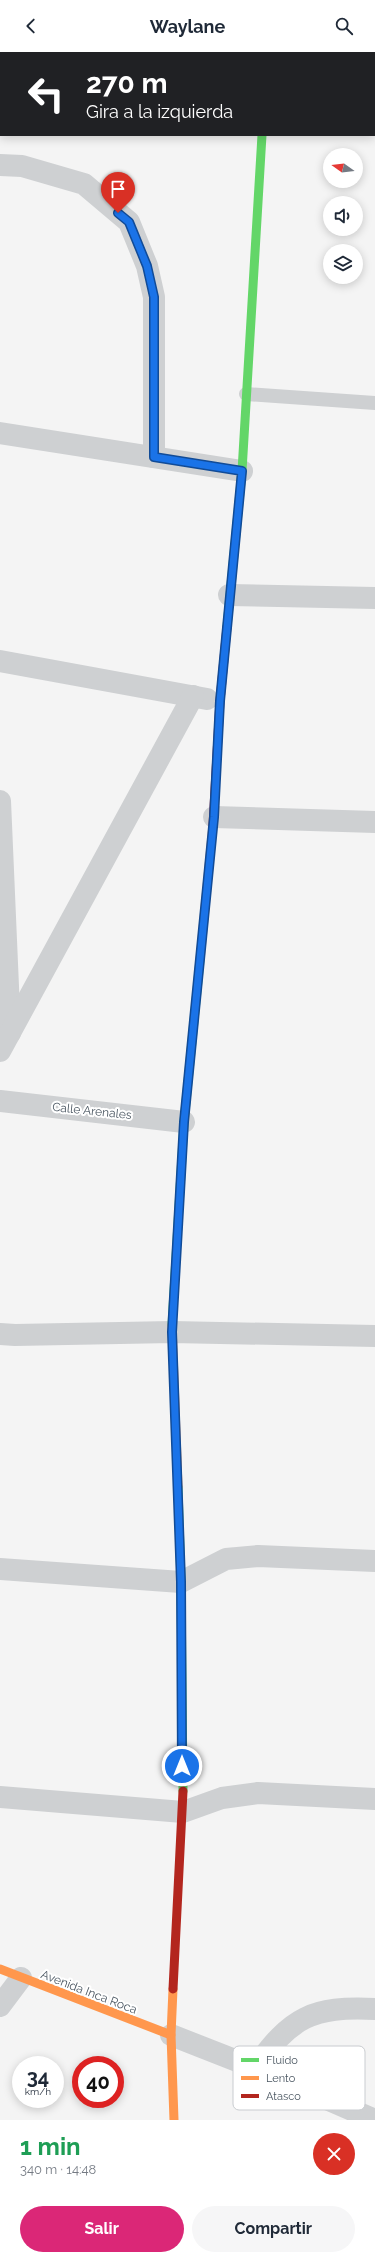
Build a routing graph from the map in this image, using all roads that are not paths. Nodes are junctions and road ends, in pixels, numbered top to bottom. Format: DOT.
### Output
graph roads {
  1 [pos="262,136"];
  2 [pos="0,165"];
  3 [pos="246,394"];
  4 [pos="375,403"];
  5 [pos="0,433"];
  6 [pos="154,457"];
  7 [pos="242,471"];
  8 [pos="230,596"];
  9 [pos="375,598"];
  10 [pos="0,661"];
  11 [pos="193,696"];
  12 [pos="220,701"];
  13 [pos="0,800"];
  14 [pos="214,817"];
  15 [pos="375,822"];
  16 [pos="5,1042"];
  17 [pos="0,1101"];
  18 [pos="184,1122"];
  19 [pos="172,1332"];
  20 [pos="0,1334"];
  21 [pos="375,1336"];
  22 [pos="375,1561"];
  23 [pos="0,1570"];
  24 [pos="181,1582"];
  25 [pos="0,1797"];
  26 [pos="375,1798"];
  27 [pos="183,1812"];
  28 [pos="0,1969"];
  29 [pos="21,1978"];
  30 [pos="0,2006"];
  31 [pos="375,2009"];
  32 [pos="171,2035"];
  33 [pos="272,2046"];
  34 [pos="233,2059"];
  35 [pos="352,2110"];
  36 [pos="174,2120"];
  37 [pos="375,2120"];
  1 -- 3 [label="street"];
  2 -- 6 [label="street"];
  3 -- 4 [label="lane"];
  3 -- 7 [label="street"];
  5 -- 6 [label="street"];
  6 -- 7 [label="street"];
  7 -- 8 [label="street"];
  8 -- 9 [label="street"];
  8 -- 12 [label="street"];
  10 -- 11 [label="street"];
  11 -- 12 [label="street"];
  11 -- 16 [label="street"];
  12 -- 14 [label="street"];
  13 -- 16 [label="street"];
  14 -- 15 [label="street"];
  14 -- 18 [label="street"];
  17 -- 18 [label="street, Calle Arenales"];
  18 -- 19 [label="street"];
  19 -- 20 [label="street"];
  19 -- 21 [label="street"];
  19 -- 24 [label="street"];
  22 -- 24 [label="street"];
  23 -- 24 [label="street"];
  24 -- 27 [label="street"];
  25 -- 27 [label="street"];
  26 -- 27 [label="street"];
  27 -- 32 [label="street"];
  28 -- 29 [label="street, Avenida Inca Roca"];
  29 -- 30 [label="street"];
  29 -- 32 [label="street, Avenida Inca Roca"];
  31 -- 33 [label="street"];
  32 -- 34 [label="street"];
  32 -- 36 [label="street"];
  35 -- 37 [label="street"];
}
